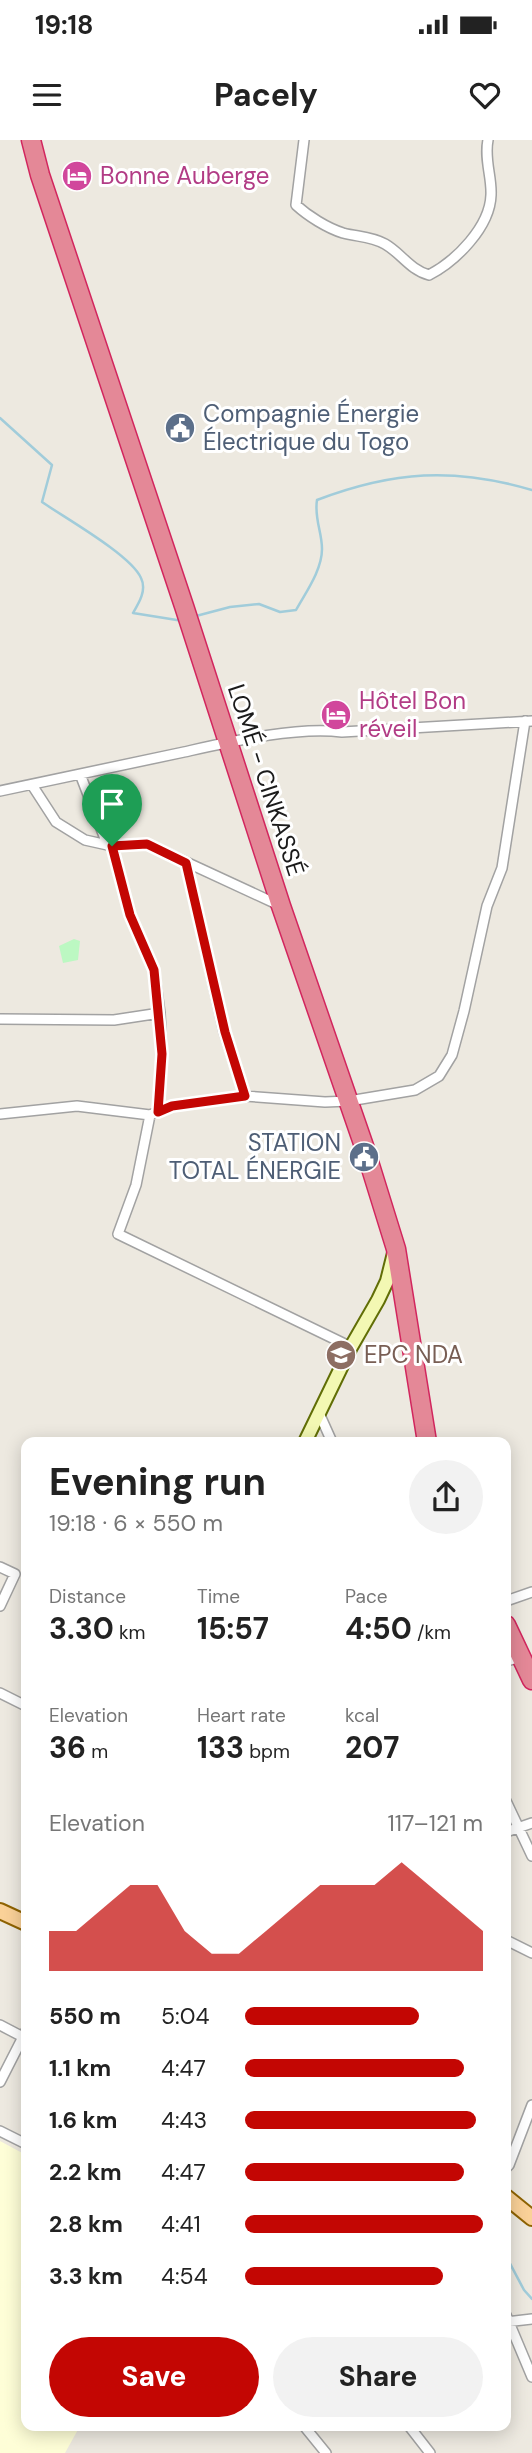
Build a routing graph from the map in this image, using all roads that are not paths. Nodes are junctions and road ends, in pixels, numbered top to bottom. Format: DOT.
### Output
graph roads {
  1 [pos="31,140"];
  2 [pos="303,140"];
  3 [pos="488,140"];
  4 [pos="528,721"];
  5 [pos="228,742"];
  6 [pos="80,774"];
  7 [pos="32,785"];
  8 [pos="0,792"];
  9 [pos="110,845"];
  10 [pos="186,863"];
  11 [pos="281,906"];
  12 [pos="160,1013"];
  13 [pos="0,1019"];
  14 [pos="245,1096"];
  15 [pos="349,1101"];
  16 [pos="0,1114"];
  17 [pos="154,1114"];
  18 [pos="396,1249"];
  19 [pos="351,1347"];
  20 [pos="319,1413"];
  21 [pos="307,1437"];
  22 [pos="330,1437"];
  23 [pos="426,1437"];
  24 [pos="0,1567"];
  25 [pos="532,1592"];
  26 [pos="511,1599"];
  27 [pos="0,1606"];
  28 [pos="514,1659"];
  29 [pos="532,1680"];
  30 [pos="0,1693"];
  31 [pos="21,1704"];
  32 [pos="511,1811"];
  33 [pos="532,1823"];
  34 [pos="519,1828"];
  35 [pos="511,1830"];
  36 [pos="532,1856"];
  37 [pos="0,1911"];
  38 [pos="21,1921"];
  39 [pos="511,1943"];
  40 [pos="532,1954"];
  41 [pos="0,2025"];
  42 [pos="21,2033"];
  43 [pos="21,2042"];
  44 [pos="0,2082"];
  45 [pos="532,2105"];
  46 [pos="0,2131"];
  47 [pos="21,2142"];
  48 [pos="511,2160"];
  49 [pos="511,2201"];
  50 [pos="532,2218"];
  51 [pos="532,2319"];
  52 [pos="511,2320"];
  53 [pos="511,2329"];
  54 [pos="532,2377"];
  55 [pos="308,2431"];
  56 [pos="412,2431"];
  57 [pos="327,2453"];
  58 [pos="429,2453"];
  1 -- 5 [label="highway, LOMÉ - CINKASSÉ"];
  2 -- 3 [label="street"];
  4 -- 5 [label="street"];
  4 -- 15 [label="street"];
  5 -- 6 [label="street"];
  5 -- 11 [label="highway, LOMÉ - CINKASSÉ"];
  6 -- 7 [label="street"];
  6 -- 9 [label="street"];
  7 -- 8 [label="street"];
  7 -- 9 [label="street"];
  9 -- 10 [label="street"];
  9 -- 12 [label="street"];
  10 -- 11 [label="street"];
  10 -- 14 [label="street"];
  11 -- 15 [label="highway, LOMÉ - CINKASSÉ"];
  12 -- 13 [label="street"];
  12 -- 17 [label="street"];
  14 -- 15 [label="street"];
  14 -- 17 [label="street"];
  15 -- 18 [label="highway, LOMÉ - CINKASSÉ"];
  16 -- 17 [label="street"];
  17 -- 19 [label="street"];
  18 -- 19 [label="street"];
  18 -- 23 [label="highway, LOMÉ - CINKASSÉ"];
  19 -- 20 [label="street"];
  20 -- 21 [label="street"];
  20 -- 22 [label="street"];
  24 -- 27 [label="street"];
  25 -- 26 [label="street"];
  28 -- 29 [label="highway"];
  30 -- 31 [label="street"];
  32 -- 34 [label="street"];
  33 -- 34 [label="street"];
  34 -- 35 [label="street"];
  34 -- 36 [label="street"];
  37 -- 38 [label="main road"];
  39 -- 40 [label="street"];
  41 -- 42 [label="street"];
  43 -- 44 [label="street"];
  45 -- 48 [label="street"];
  46 -- 47 [label="street"];
  49 -- 50 [label="main road"];
  51 -- 52 [label="street"];
  53 -- 54 [label="street"];
  55 -- 57 [label="street"];
  56 -- 58 [label="street"];
}
